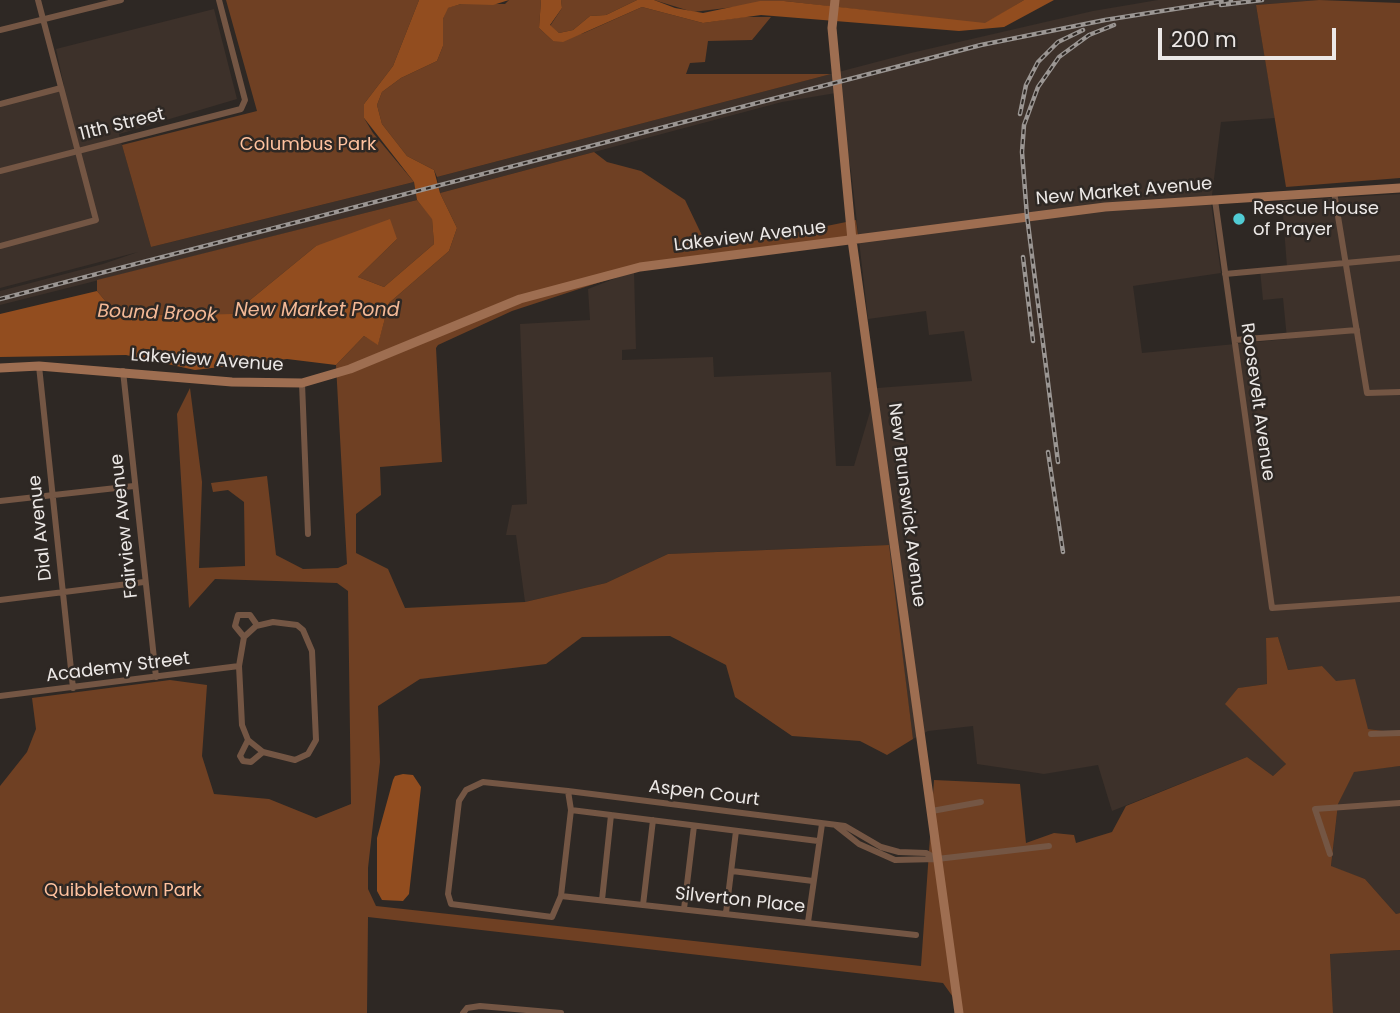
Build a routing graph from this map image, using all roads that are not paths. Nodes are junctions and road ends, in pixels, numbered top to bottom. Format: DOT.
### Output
graph roads {
  1 [pos="38,0"];
  2 [pos="121,0"];
  3 [pos="219,0"];
  4 [pos="835,0"];
  5 [pos="43,19"];
  6 [pos="0,30"];
  7 [pos="61,88"];
  8 [pos="0,104"];
  9 [pos="77,151"];
  10 [pos="0,171"];
  11 [pos="1400,188"];
  12 [pos="1334,192"];
  13 [pos="1215,200"];
  14 [pos="852,240"];
  15 [pos="0,246"];
  16 [pos="1400,258"];
  17 [pos="1346,261"];
  18 [pos="1225,274"];
  19 [pos="1357,330"];
  20 [pos="1235,340"];
  21 [pos="39,366"];
  22 [pos="0,368"];
  23 [pos="123,371"];
  24 [pos="302,383"];
  25 [pos="1400,392"];
  26 [pos="134,486"];
  27 [pos="52,495"];
  28 [pos="0,501"];
  29 [pos="308,534"];
  30 [pos="145,582"];
  31 [pos="62,593"];
  32 [pos="1400,599"];
  33 [pos="0,600"];
  34 [pos="257,625"];
  35 [pos="244,637"];
  36 [pos="239,666"];
  37 [pos="156,677"];
  38 [pos="73,688"];
  39 [pos="0,696"];
  40 [pos="1400,733"];
  41 [pos="1371,734"];
  42 [pos="248,740"];
  43 [pos="263,752"];
  44 [pos="568,791"];
  45 [pos="981,802"];
  46 [pos="1400,803"];
  47 [pos="571,810"];
  48 [pos="932,811"];
  49 [pos="611,815"];
  50 [pos="653,820"];
  51 [pos="822,824"];
  52 [pos="694,826"];
  53 [pos="736,831"];
  54 [pos="818,841"];
  55 [pos="1049,846"];
  56 [pos="1330,854"];
  57 [pos="937,859"];
  58 [pos="732,871"];
  59 [pos="813,881"];
  60 [pos="561,896"];
  61 [pos="601,900"];
  62 [pos="643,905"];
  63 [pos="684,909"];
  64 [pos="726,913"];
  65 [pos="808,922"];
  66 [pos="916,935"];
  67 [pos="463,1013"];
  68 [pos="561,1013"];
  69 [pos="959,1013"];
  1 -- 5 [label="street"];
  2 -- 5 [label="street"];
  3 -- 9 [label="street, 11th Street"];
  4 -- 14 [label="main road, New Brunswick Avenue"];
  5 -- 6 [label="street"];
  5 -- 7 [label="street"];
  7 -- 8 [label="street"];
  7 -- 9 [label="street"];
  9 -- 10 [label="street, 11th Street"];
  9 -- 15 [label="street"];
  11 -- 12 [label="main road, New Market Avenue"];
  12 -- 13 [label="main road, New Market Avenue"];
  12 -- 17 [label="street"];
  13 -- 14 [label="main road, New Market Avenue"];
  13 -- 18 [label="street, Roosevelt Avenue"];
  14 -- 24 [label="main road, Lakeview Avenue"];
  14 -- 48 [label="main road, New Brunswick Avenue"];
  16 -- 17 [label="street"];
  17 -- 18 [label="street"];
  17 -- 19 [label="street"];
  18 -- 20 [label="street, Roosevelt Avenue"];
  19 -- 20 [label="street"];
  19 -- 25 [label="street"];
  20 -- 32 [label="street, Roosevelt Avenue"];
  21 -- 22 [label="main road, Lakeview Avenue"];
  21 -- 23 [label="main road, Lakeview Avenue"];
  21 -- 27 [label="street, Dial Avenue"];
  23 -- 24 [label="main road, Lakeview Avenue"];
  23 -- 26 [label="street, Fairview Avenue"];
  24 -- 29 [label="street"];
  26 -- 27 [label="street"];
  26 -- 30 [label="street, Fairview Avenue"];
  27 -- 28 [label="street"];
  27 -- 31 [label="street, Dial Avenue"];
  30 -- 31 [label="street"];
  30 -- 37 [label="street, Fairview Avenue"];
  31 -- 33 [label="street"];
  31 -- 38 [label="street, Dial Avenue"];
  34 -- 35 [label="street"];
  34 -- 35 [label="street"];
  34 -- 43 [label="street"];
  35 -- 36 [label="street"];
  36 -- 37 [label="street, Academy Street"];
  36 -- 42 [label="street"];
  37 -- 38 [label="street, Academy Street"];
  38 -- 39 [label="street, Academy Street"];
  40 -- 41 [label="street"];
  42 -- 43 [label="street"];
  42 -- 43 [label="street"];
  44 -- 47 [label="street"];
  44 -- 51 [label="street, Aspen Court"];
  44 -- 60 [label="street, Aspen Court"];
  45 -- 48 [label="street"];
  46 -- 56 [label="street"];
  47 -- 49 [label="street"];
  47 -- 60 [label="street"];
  48 -- 57 [label="main road, New Brunswick Avenue"];
  49 -- 50 [label="street"];
  49 -- 61 [label="street"];
  50 -- 52 [label="street"];
  50 -- 62 [label="street"];
  51 -- 54 [label="street"];
  51 -- 57 [label="street, Aspen Court"];
  52 -- 53 [label="street"];
  52 -- 63 [label="street"];
  53 -- 54 [label="street"];
  53 -- 58 [label="street"];
  54 -- 59 [label="street"];
  55 -- 57 [label="street, Aspen Court"];
  57 -- 69 [label="main road, New Brunswick Avenue"];
  58 -- 59 [label="street"];
  58 -- 64 [label="street"];
  59 -- 65 [label="street"];
  60 -- 61 [label="street, Silverton Place"];
  61 -- 62 [label="street, Silverton Place"];
  62 -- 63 [label="street, Silverton Place"];
  63 -- 64 [label="street, Silverton Place"];
  64 -- 65 [label="street, Silverton Place"];
  65 -- 66 [label="street, Silverton Place"];
  67 -- 68 [label="street"];
}
